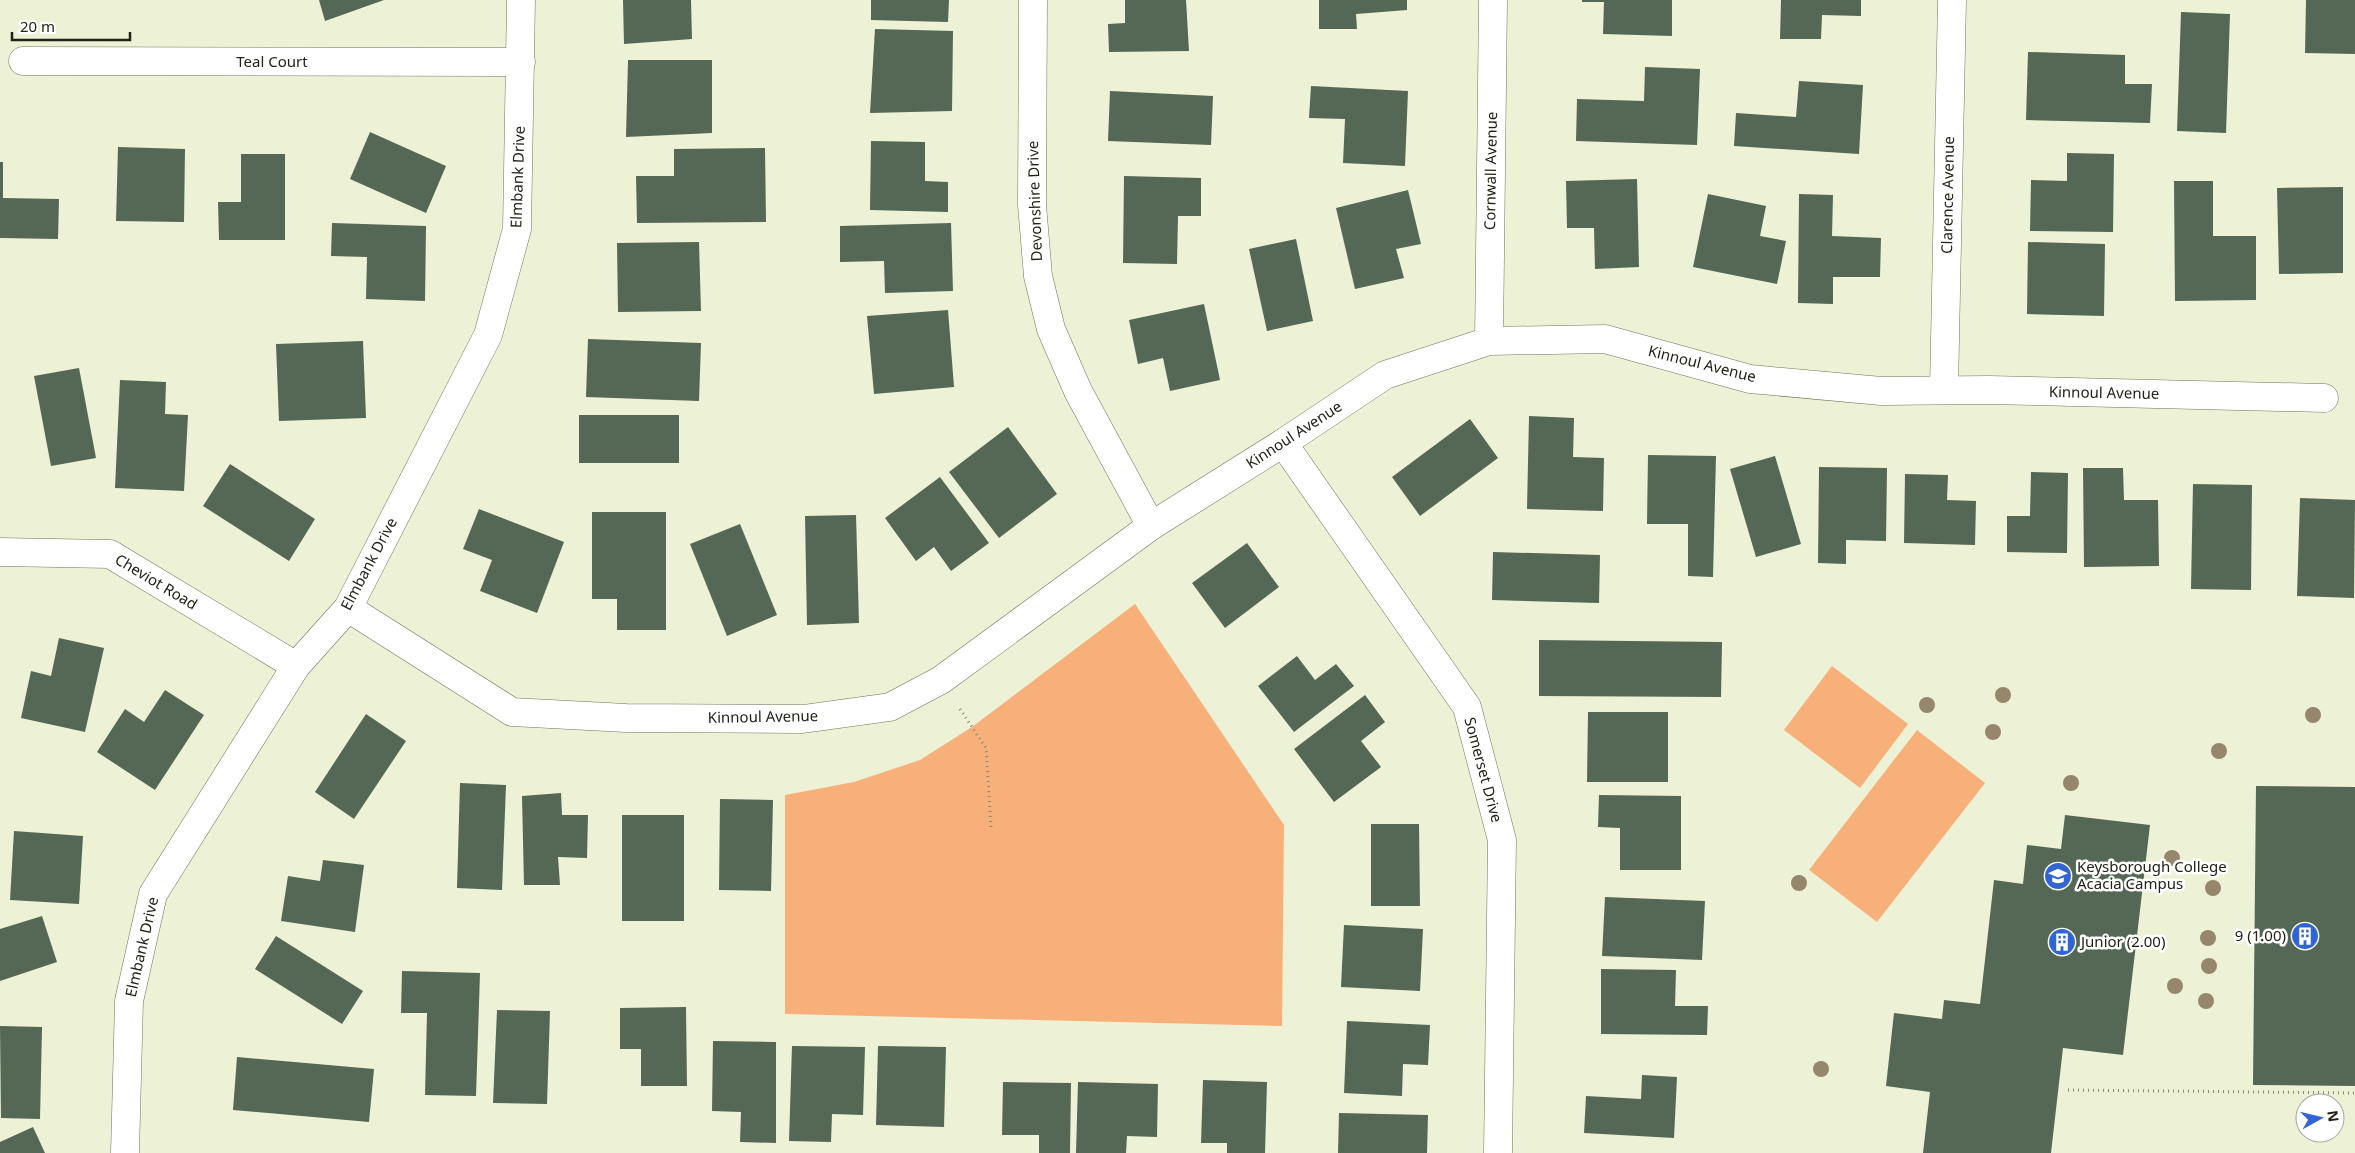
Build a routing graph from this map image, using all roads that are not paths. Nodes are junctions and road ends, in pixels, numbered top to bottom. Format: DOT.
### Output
graph roads {
  1 [pos="521,0"];
  2 [pos="1033,0"];
  3 [pos="1493,0"];
  4 [pos="1952,0"];
  5 [pos="23,61"];
  6 [pos="521,62"];
  7 [pos="1489,341"];
  8 [pos="1944,389"];
  9 [pos="2324,398"];
  10 [pos="1283,443"];
  11 [pos="1151,526"];
  12 [pos="0,552"];
  13 [pos="348,608"];
  14 [pos="296,666"];
  15 [pos="125,1153"];
  16 [pos="1498,1153"];
  1 -- 6 [label="street, Elmbank Drive"];
  2 -- 11 [label="street, Devonshire Drive"];
  3 -- 7 [label="street, Cornwall Avenue"];
  4 -- 8 [label="street, Clarence Avenue"];
  5 -- 6 [label="street, Teal Court"];
  6 -- 13 [label="street, Elmbank Drive"];
  7 -- 8 [label="street, Kinnoul Avenue"];
  7 -- 10 [label="street, Kinnoul Avenue"];
  8 -- 9 [label="street, Kinnoul Avenue"];
  10 -- 11 [label="street, Kinnoul Avenue"];
  10 -- 16 [label="street, Somerset Drive"];
  11 -- 13 [label="street, Kinnoul Avenue"];
  12 -- 14 [label="street, Cheviot Road"];
  13 -- 14 [label="street, Elmbank Drive"];
  14 -- 15 [label="street, Elmbank Drive"];
}
